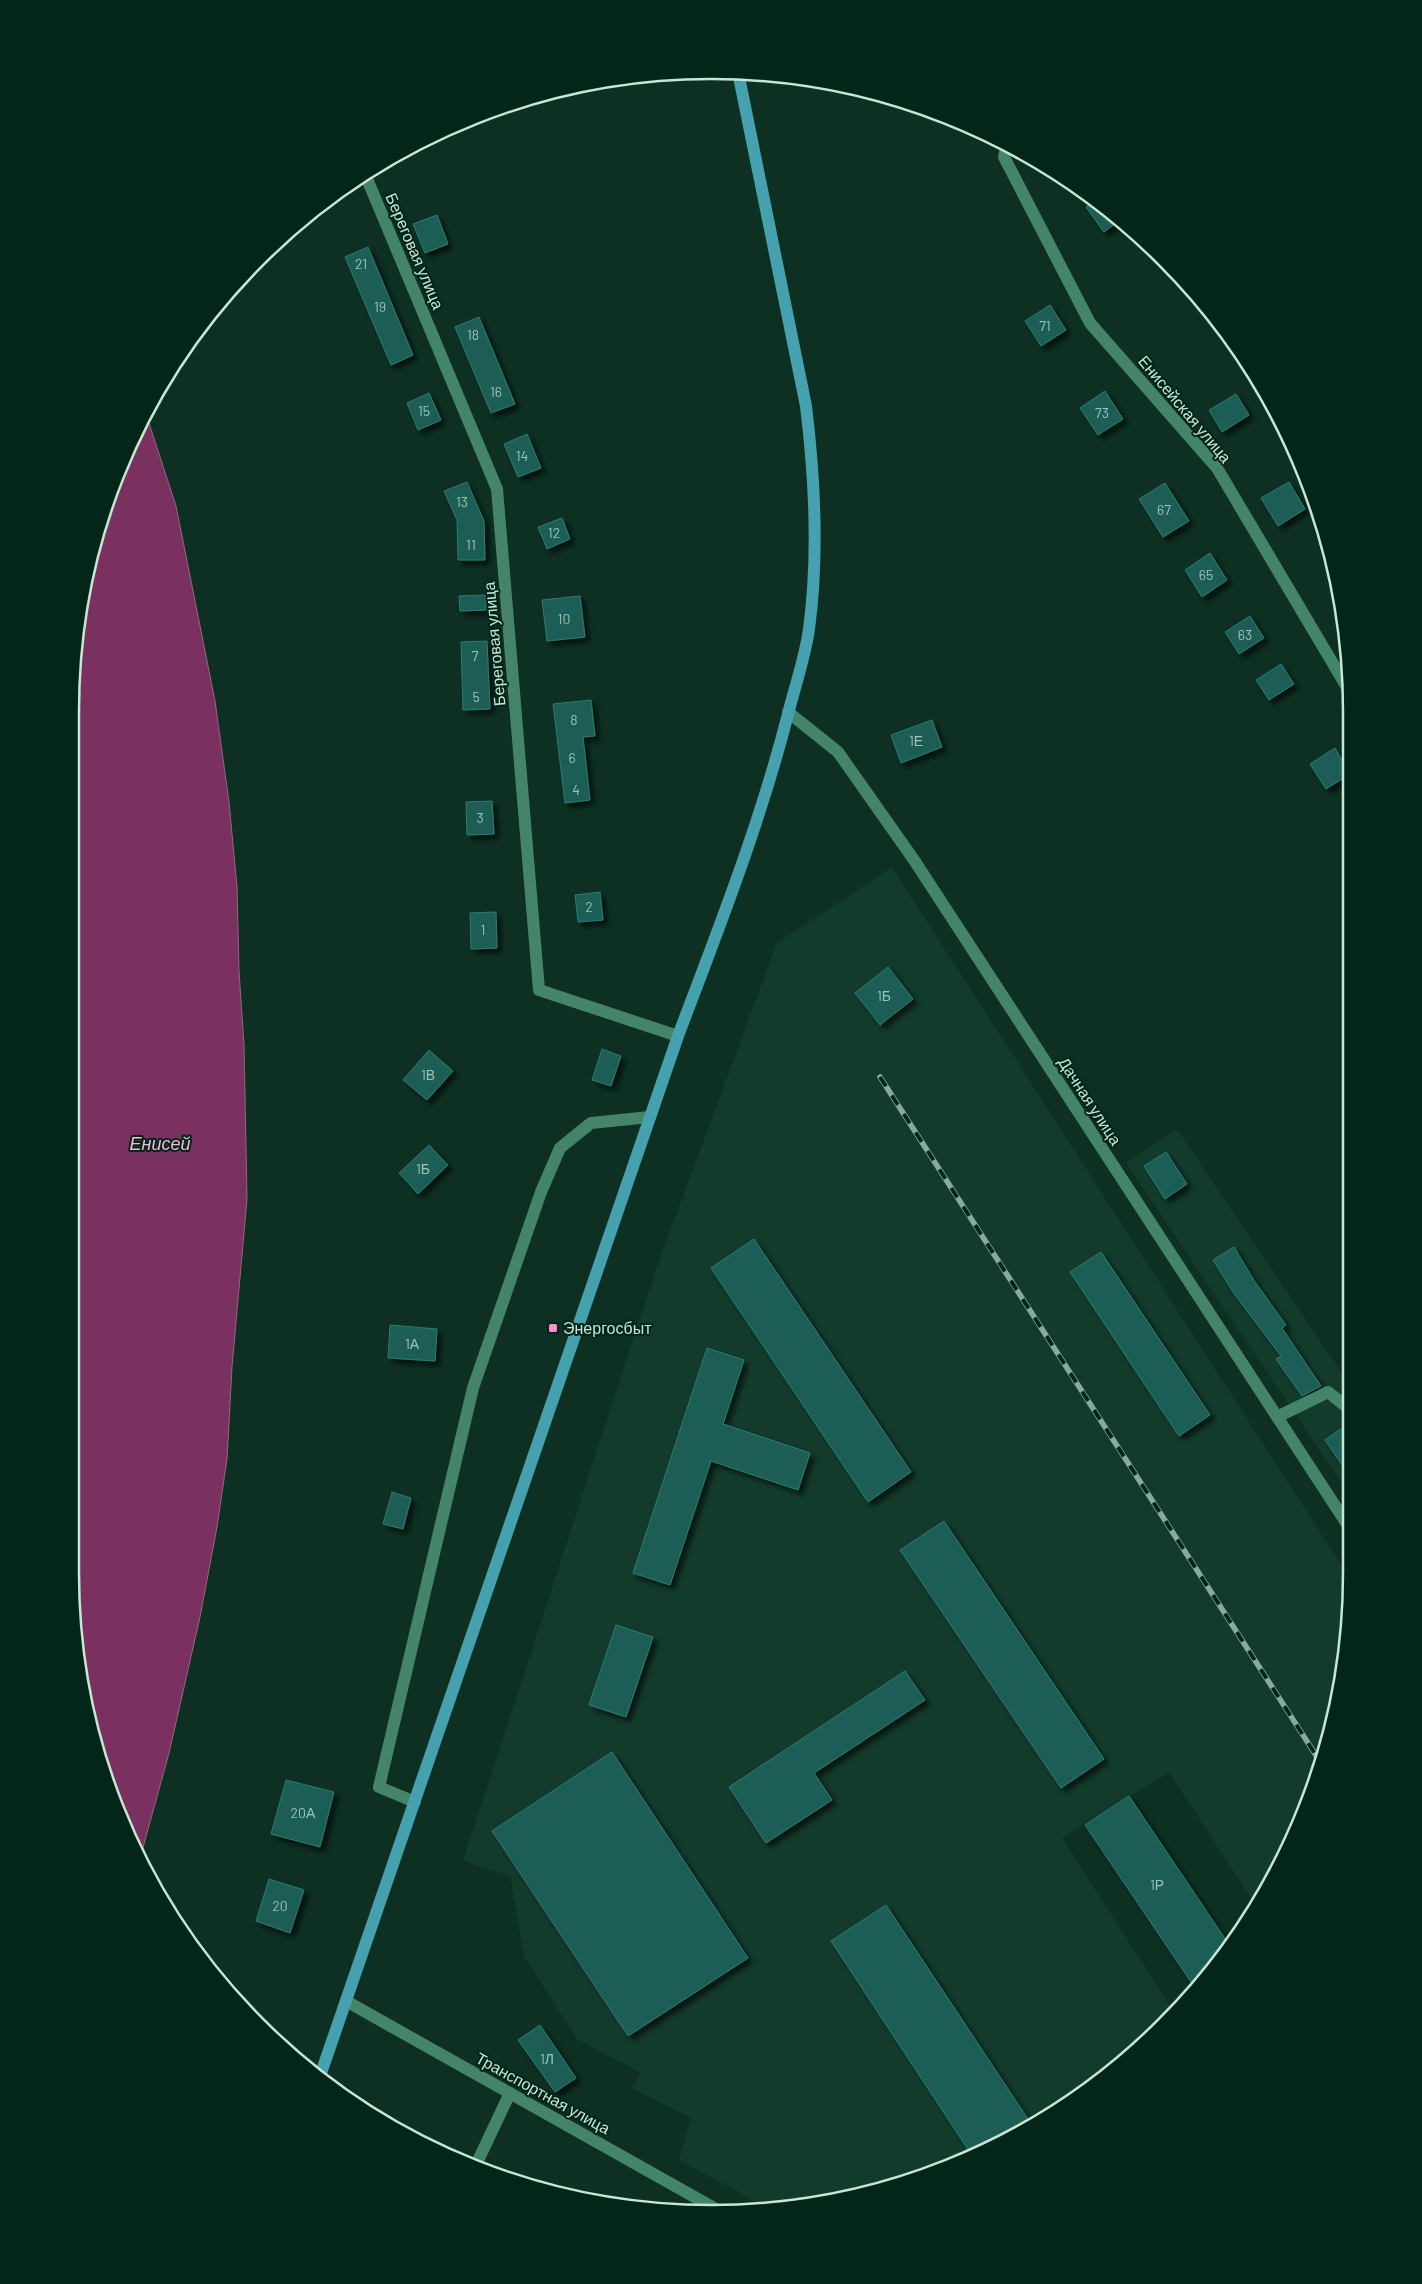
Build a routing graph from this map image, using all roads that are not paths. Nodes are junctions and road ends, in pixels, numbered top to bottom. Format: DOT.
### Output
graph roads {
  1 [pos="740,80"];
  2 [pos="1005,152"];
  3 [pos="368,180"];
  4 [pos="1342,679"];
  5 [pos="788,712"];
  6 [pos="678,1036"];
  7 [pos="650,1117"];
  8 [pos="1343,1404"];
  9 [pos="1276,1417"];
  10 [pos="1343,1518"];
  11 [pos="415,1802"];
  12 [pos="346,2001"];
  13 [pos="322,2071"];
  14 [pos="510,2093"];
  15 [pos="478,2160"];
  16 [pos="710,2205"];
  1 -- 5 [label="main road"];
  2 -- 4 [label="street, Енисейская улица"];
  3 -- 6 [label="street, Береговая улица"];
  5 -- 6 [label="main road"];
  5 -- 9 [label="street, Дачная улица"];
  6 -- 7 [label="main road"];
  7 -- 11 [label="main road"];
  7 -- 11 [label="street"];
  8 -- 9 [label="street"];
  9 -- 10 [label="street, Дачная улица"];
  11 -- 12 [label="main road"];
  12 -- 13 [label="main road"];
  12 -- 14 [label="street, Транспортная улица"];
  14 -- 15 [label="street"];
  14 -- 16 [label="street, Транспортная улица"];
}
